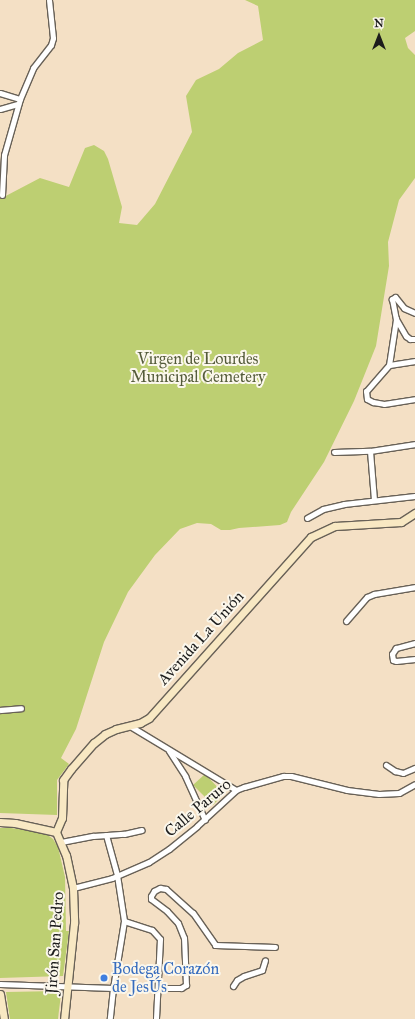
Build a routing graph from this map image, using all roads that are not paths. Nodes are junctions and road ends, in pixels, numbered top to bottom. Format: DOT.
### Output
graph roads {
  1 [pos="49,0"];
  2 [pos="0,93"];
  3 [pos="19,102"];
  4 [pos="0,109"];
  5 [pos="2,194"];
  6 [pos="415,313"];
  7 [pos="396,319"];
  8 [pos="415,339"];
  9 [pos="415,361"];
  10 [pos="389,365"];
  11 [pos="415,398"];
  12 [pos="415,444"];
  13 [pos="370,451"];
  14 [pos="334,452"];
  15 [pos="415,496"];
  16 [pos="374,500"];
  17 [pos="415,513"];
  18 [pos="307,518"];
  19 [pos="415,587"];
  20 [pos="346,621"];
  21 [pos="415,643"];
  22 [pos="415,659"];
  23 [pos="21,708"];
  24 [pos="0,710"];
  25 [pos="130,726"];
  26 [pos="169,751"];
  27 [pos="386,765"];
  28 [pos="415,768"];
  29 [pos="415,784"];
  30 [pos="236,790"];
  31 [pos="204,820"];
  32 [pos="0,822"];
  33 [pos="142,830"];
  34 [pos="56,832"];
  35 [pos="106,835"];
  36 [pos="61,842"];
  37 [pos="117,875"];
  38 [pos="73,888"];
  39 [pos="124,921"];
  40 [pos="275,948"];
  41 [pos="264,960"];
  42 [pos="0,984"];
  43 [pos="66,985"];
  44 [pos="233,986"];
  45 [pos="113,988"];
  46 [pos="158,988"];
  47 [pos="0,994"];
  48 [pos="4,1019"];
  49 [pos="64,1019"];
  50 [pos="110,1019"];
  51 [pos="156,1019"];
  1 -- 3 [label="street"];
  2 -- 3 [label="street"];
  3 -- 4 [label="street"];
  3 -- 5 [label="street"];
  6 -- 7 [label="street"];
  7 -- 8 [label="street"];
  7 -- 10 [label="street"];
  9 -- 10 [label="street"];
  10 -- 11 [label="street"];
  12 -- 13 [label="street"];
  13 -- 14 [label="street"];
  13 -- 16 [label="street"];
  15 -- 16 [label="street"];
  16 -- 18 [label="street"];
  17 -- 25 [label="main road, Avenida La Unión"];
  19 -- 20 [label="street"];
  21 -- 22 [label="street"];
  23 -- 24 [label="street"];
  25 -- 26 [label="street"];
  25 -- 34 [label="main road, Avenida La Unión"];
  26 -- 30 [label="street"];
  26 -- 31 [label="street"];
  27 -- 28 [label="street"];
  29 -- 30 [label="street, Calle Paruro"];
  30 -- 31 [label="street, Calle Paruro"];
  31 -- 37 [label="street, Calle Paruro"];
  32 -- 34 [label="main road"];
  33 -- 35 [label="street"];
  34 -- 36 [label="main road, Jirón San Pedro"];
  35 -- 36 [label="street"];
  35 -- 37 [label="street"];
  36 -- 38 [label="main road, Jirón San Pedro"];
  37 -- 38 [label="street, Calle Paruro"];
  37 -- 39 [label="street"];
  38 -- 43 [label="main road, Jirón San Pedro"];
  39 -- 45 [label="street"];
  39 -- 46 [label="street"];
  40 -- 46 [label="street"];
  41 -- 44 [label="street"];
  42 -- 43 [label="street"];
  43 -- 45 [label="street"];
  43 -- 49 [label="main road, Jirón San Pedro"];
  45 -- 50 [label="street"];
  46 -- 51 [label="street"];
  47 -- 48 [label="main road"];
}
